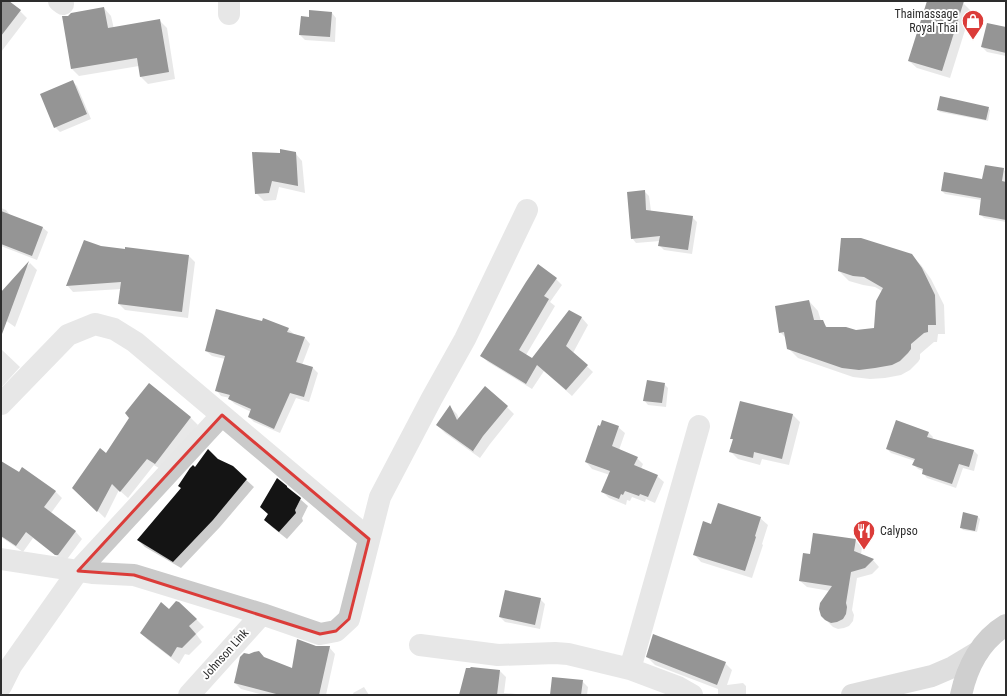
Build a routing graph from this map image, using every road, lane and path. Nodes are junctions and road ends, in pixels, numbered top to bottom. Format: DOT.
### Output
graph roads {
  1 [pos="527,210"];
  2 [pos="1,404"];
  3 [pos="222,415"];
  4 [pos="699,426"];
  5 [pos="369,539"];
  6 [pos="1,559"];
  7 [pos="78,571"];
  8 [pos="262,614"];
  9 [pos="1006,625"];
  10 [pos="420,645"];
  11 [pos="978,652"];
  12 [pos="630,669"];
  13 [pos="1,686"];
  14 [pos="888,692"];
  15 [pos="189,695"];
  16 [pos="692,695"];
  17 [pos="852,695"];
  18 [pos="961,695"];
  1 -- 5 [label="street"];
  2 -- 3 [label="street"];
  3 -- 5 [label="street"];
  3 -- 7 [label="street"];
  4 -- 12 [label="street"];
  5 -- 8 [label="street"];
  6 -- 7 [label="street"];
  7 -- 8 [label="street"];
  7 -- 13 [label="street"];
  8 -- 15 [label="street, Johnson Link"];
  9 -- 11 [label="highway"];
  10 -- 12 [label="street"];
  11 -- 14 [label="street"];
  11 -- 18 [label="highway"];
  12 -- 16 [label="street"];
  14 -- 17 [label="street"];
}
